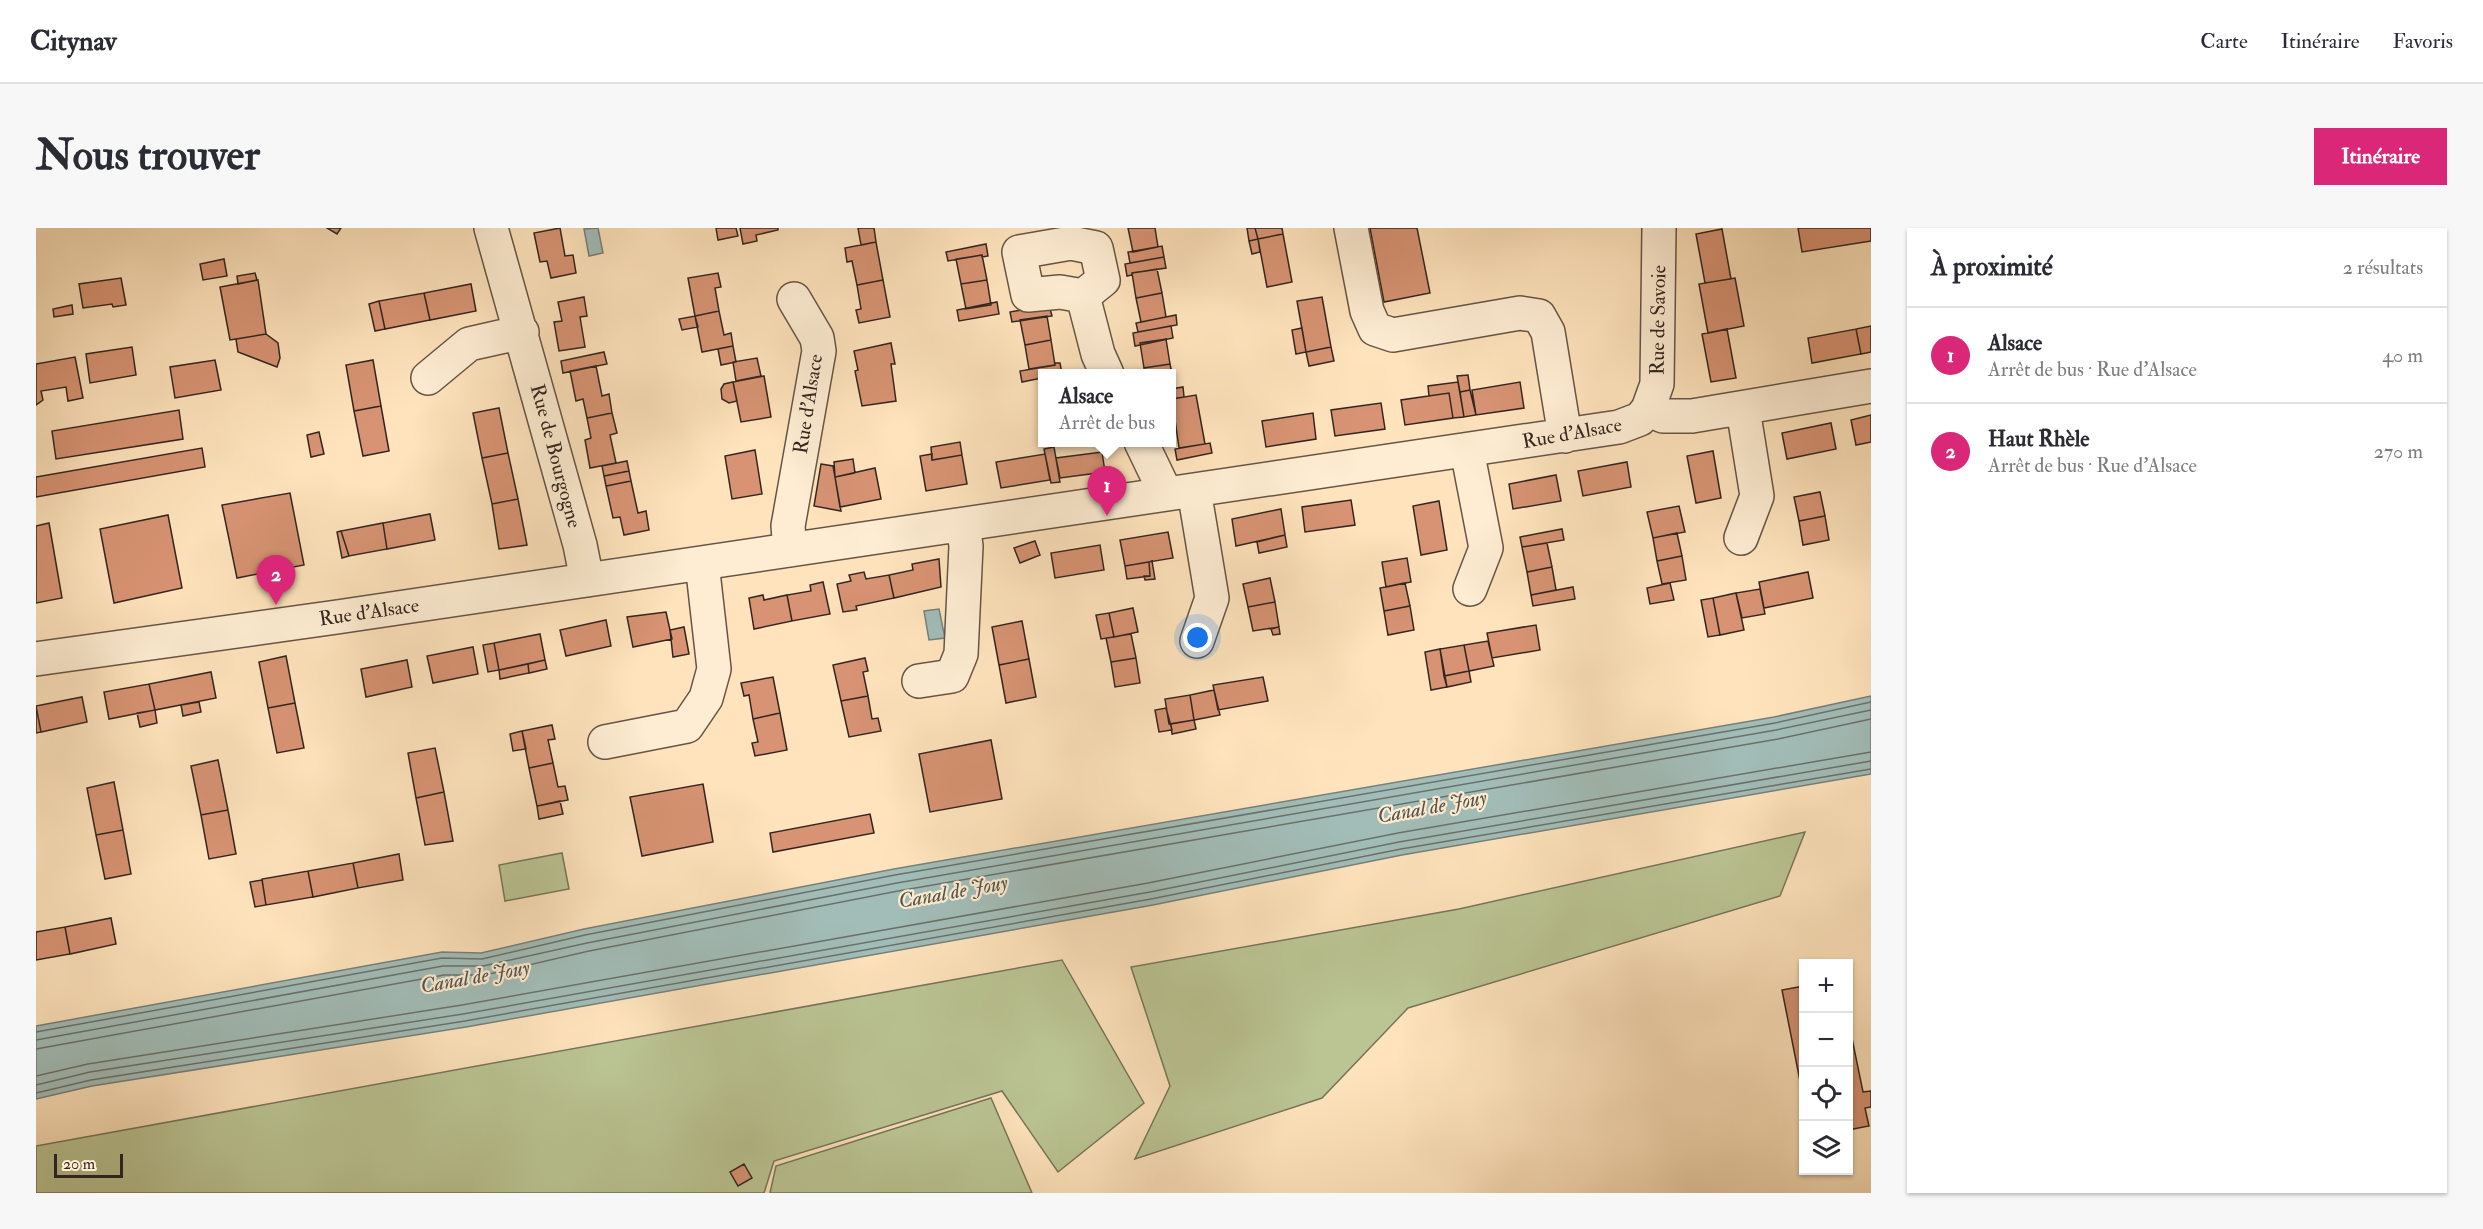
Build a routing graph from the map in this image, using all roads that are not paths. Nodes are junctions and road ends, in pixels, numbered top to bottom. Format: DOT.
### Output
graph roads {
  1 [pos="491,228"];
  2 [pos="1351,228"];
  3 [pos="1659,228"];
  4 [pos="1083,296"];
  5 [pos="794,299"];
  6 [pos="522,332"];
  7 [pos="1105,369"];
  8 [pos="428,378"];
  9 [pos="1871,386"];
  10 [pos="1648,409"];
  11 [pos="1743,409"];
  12 [pos="1565,436"];
  13 [pos="1145,447"];
  14 [pos="1467,450"];
  15 [pos="1180,492"];
  16 [pos="963,525"];
  17 [pos="1741,538"];
  18 [pos="790,550"];
  19 [pos="702,563"];
  20 [pos="588,580"];
  21 [pos="1470,590"];
  22 [pos="1197,641"];
  23 [pos="36,659"];
  24 [pos="919,681"];
  25 [pos="605,742"];
  1 -- 6 [label="street, Rue de Bourgogne"];
  2 -- 12 [label="street"];
  3 -- 10 [label="street, Rue de Savoie"];
  4 -- 7 [label="street"];
  5 -- 18 [label="street, Rue d'Alsace"];
  6 -- 8 [label="street"];
  6 -- 20 [label="street, Rue de Bourgogne"];
  9 -- 11 [label="street, Rue d'Alsace"];
  10 -- 11 [label="street, Rue d'Alsace"];
  10 -- 12 [label="street, Rue d'Alsace"];
  11 -- 17 [label="street"];
  12 -- 14 [label="street, Rue d'Alsace"];
  13 -- 15 [label="street"];
  14 -- 15 [label="street, Rue d'Alsace"];
  14 -- 21 [label="street"];
  15 -- 16 [label="street, Rue d'Alsace"];
  15 -- 22 [label="street"];
  16 -- 18 [label="street, Rue d'Alsace"];
  16 -- 24 [label="street"];
  18 -- 19 [label="street, Rue d'Alsace"];
  19 -- 20 [label="street, Rue d'Alsace"];
  19 -- 25 [label="street"];
  20 -- 23 [label="street, Rue d'Alsace"];
}
